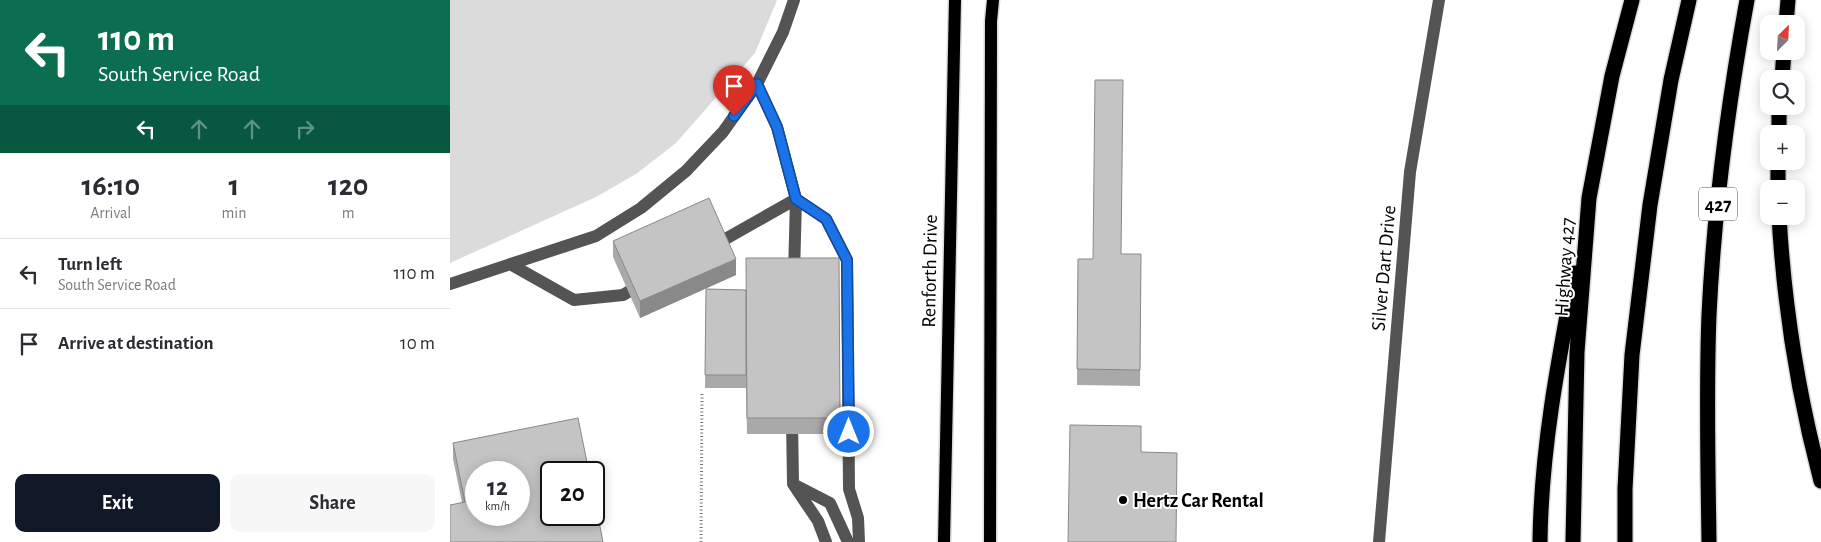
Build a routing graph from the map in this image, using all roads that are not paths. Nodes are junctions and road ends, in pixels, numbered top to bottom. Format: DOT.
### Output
graph roads {
  1 [pos="794,0"];
  2 [pos="955,0"];
  3 [pos="993,0"];
  4 [pos="1439,0"];
  5 [pos="1632,0"];
  6 [pos="1689,0"];
  7 [pos="1747,0"];
  8 [pos="1788,0"];
  9 [pos="1787,15"];
  10 [pos="757,84"];
  11 [pos="1589,198"];
  12 [pos="796,199"];
  13 [pos="1781,225"];
  14 [pos="704,251"];
  15 [pos="510,264"];
  16 [pos="654,278"];
  17 [pos="450,284"];
  18 [pos="794,284"];
  19 [pos="792,406"];
  20 [pos="1821,482"];
  21 [pos="793,484"];
  22 [pos="826,542"];
  23 [pos="848,542"];
  24 [pos="859,542"];
  25 [pos="944,542"];
  26 [pos="990,542"];
  27 [pos="1379,542"];
  28 [pos="1540,542"];
  29 [pos="1572,542"];
  30 [pos="1625,542"];
  31 [pos="1709,542"];
  1 -- 10 [label="street"];
  2 -- 25 [label="main road, Renforth Drive"];
  3 -- 26 [label="main road"];
  4 -- 27 [label="street, Silver Dart Drive"];
  5 -- 11 [label="highway, Highway 427"];
  6 -- 30 [label="highway"];
  7 -- 31 [label="highway, 427"];
  8 -- 9 [label="highway"];
  10 -- 12 [label="street"];
  10 -- 15 [label="street"];
  11 -- 28 [label="highway"];
  11 -- 29 [label="highway, Highway 427"];
  12 -- 14 [label="street"];
  12 -- 18 [label="street"];
  12 -- 24 [label="street"];
  13 -- 20 [label="highway"];
  15 -- 16 [label="street"];
  15 -- 17 [label="street"];
  19 -- 21 [label="street"];
  21 -- 22 [label="street"];
  21 -- 23 [label="street"];
}
